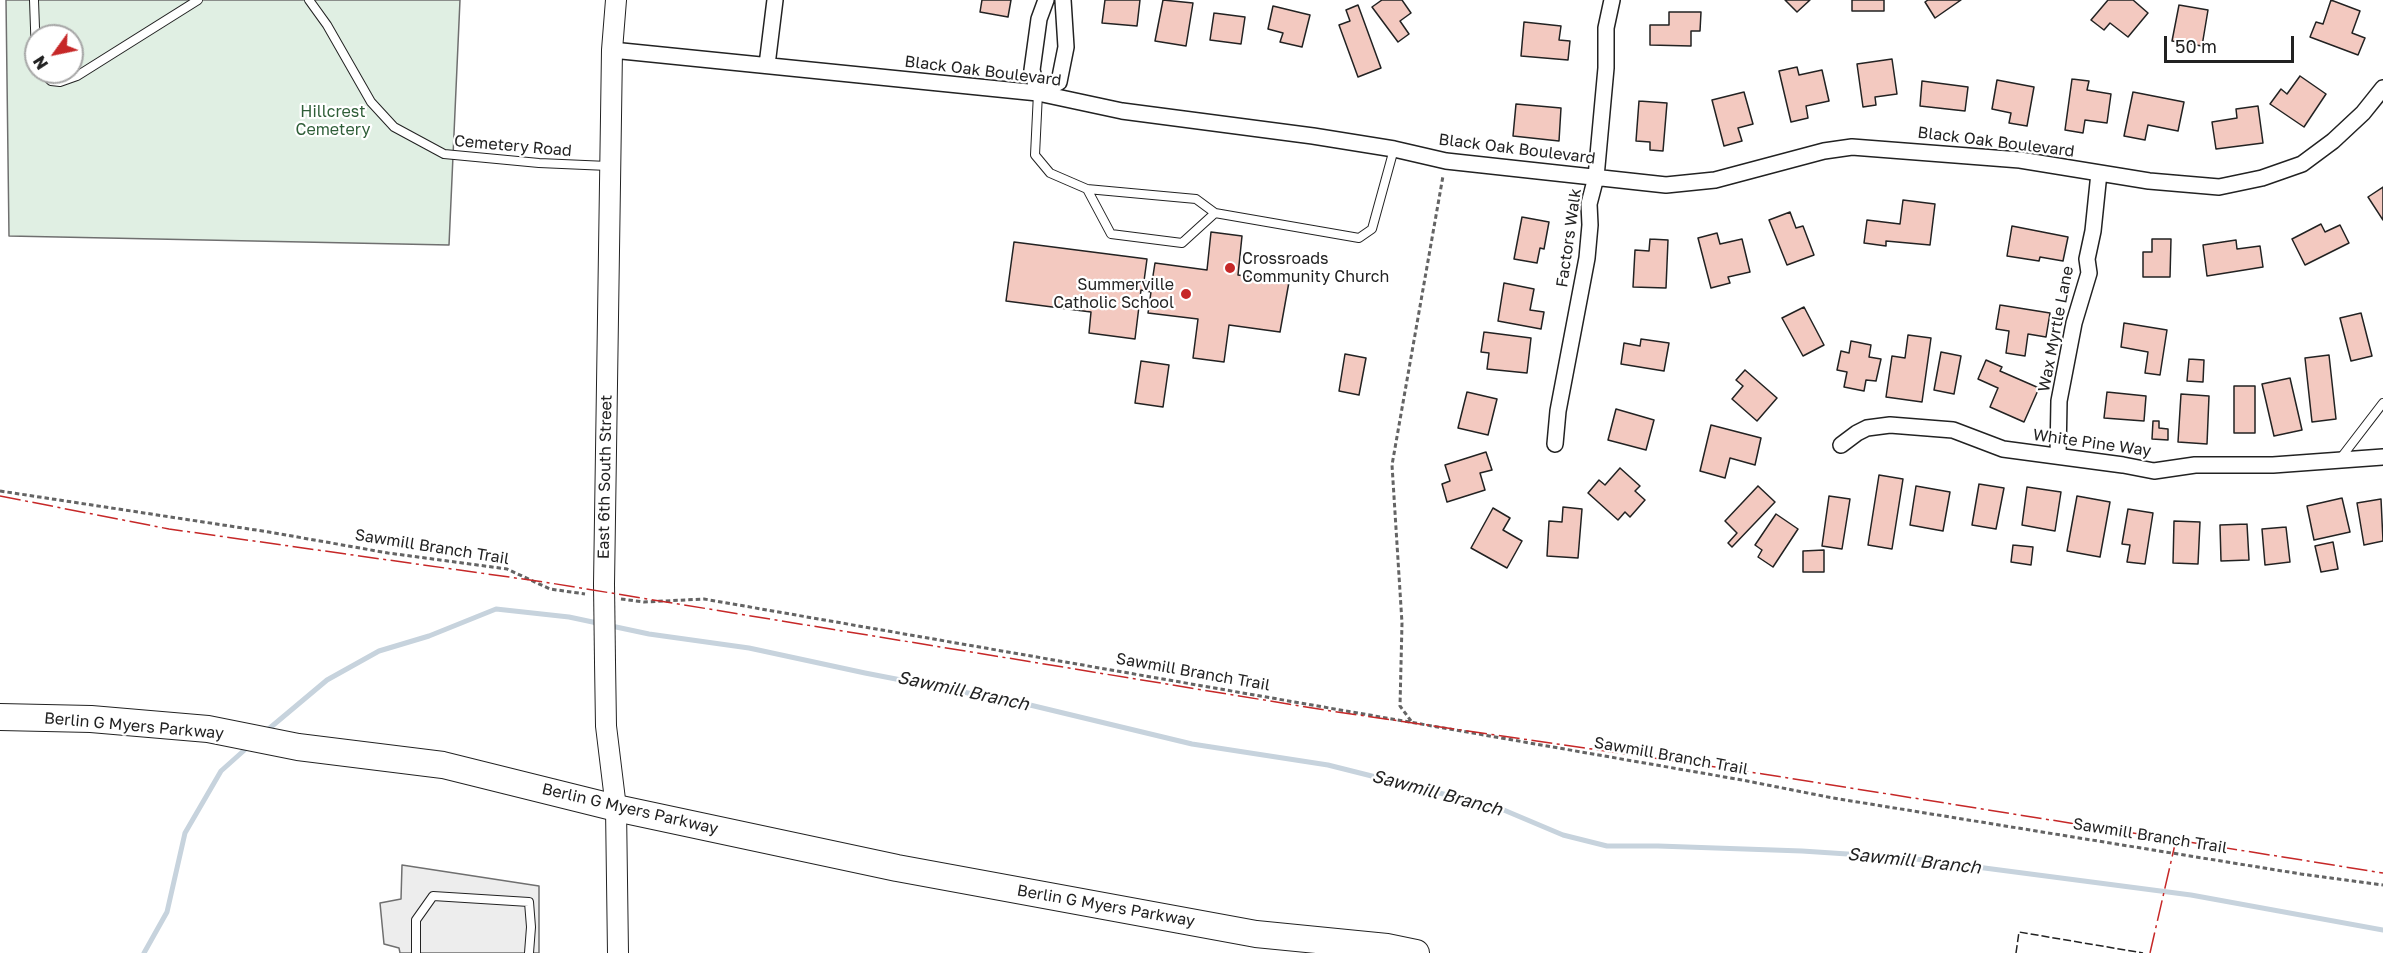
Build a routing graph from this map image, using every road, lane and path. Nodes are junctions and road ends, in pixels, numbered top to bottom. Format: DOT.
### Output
graph roads {
  1 [pos="34,0"];
  2 [pos="198,0"];
  3 [pos="309,0"];
  4 [pos="616,0"];
  5 [pos="775,0"];
  6 [pos="1046,0"];
  7 [pos="1063,0"];
  8 [pos="1612,0"];
  9 [pos="35,24"];
  10 [pos="612,50"];
  11 [pos="766,65"];
  12 [pos="84,72"];
  13 [pos="2383,88"];
  14 [pos="1038,93"];
  15 [pos="1394,149"];
  16 [pos="1446,161"];
  17 [pos="610,166"];
  18 [pos="2099,173"];
  19 [pos="1596,177"];
  20 [pos="1087,189"];
  21 [pos="1215,213"];
  22 [pos="2383,403"];
  23 [pos="1555,444"];
  24 [pos="1841,445"];
  25 [pos="2058,456"];
  26 [pos="2383,457"];
  27 [pos="2338,461"];
  28 [pos="0,491"];
  29 [pos="585,594"];
  30 [pos="621,599"];
  31 [pos="0,717"];
  32 [pos="1412,723"];
  33 [pos="616,808"];
  34 [pos="2383,885"];
  35 [pos="1256,933"];
  36 [pos="416,953"];
  37 [pos="529,953"];
  38 [pos="618,953"];
  39 [pos="1307,953"];
  40 [pos="1416,953"];
  1 -- 9 [label="lane"];
  2 -- 12 [label="lane"];
  3 -- 17 [label="lane, Cemetery Road"];
  4 -- 10 [label="street, East 6th South Street"];
  5 -- 11 [label="street"];
  6 -- 14 [label="street"];
  7 -- 14 [label="street"];
  8 -- 19 [label="street, Factors Walk"];
  10 -- 11 [label="street, Black Oak Boulevard"];
  10 -- 17 [label="street, East 6th South Street"];
  11 -- 14 [label="street, Black Oak Boulevard"];
  13 -- 18 [label="street, Black Oak Boulevard"];
  14 -- 15 [label="street, Black Oak Boulevard"];
  14 -- 20 [label="lane"];
  15 -- 16 [label="street, Black Oak Boulevard"];
  15 -- 21 [label="lane"];
  16 -- 19 [label="street, Black Oak Boulevard"];
  16 -- 32 [label="path"];
  17 -- 33 [label="street, East 6th South Street, bridge"];
  18 -- 19 [label="street, Black Oak Boulevard"];
  18 -- 25 [label="street, Wax Myrtle Lane"];
  19 -- 23 [label="street, Factors Walk"];
  20 -- 21 [label="lane"];
  20 -- 21 [label="lane"];
  22 -- 27 [label="lane"];
  24 -- 25 [label="street, White Pine Way"];
  25 -- 27 [label="street, White Pine Way"];
  26 -- 27 [label="street, White Pine Way"];
  28 -- 29 [label="path, Sawmill Branch Trail"];
  30 -- 34 [label="path, Sawmill Branch Trail"];
  31 -- 33 [label="main road, Berlin G Myers Parkway"];
  33 -- 35 [label="main road, Berlin G Myers Parkway"];
  33 -- 38 [label="street, East 6th South Street"];
  35 -- 39 [label="main road, Berlin G Myers Parkway"];
  35 -- 40 [label="main road, Berlin G Myers Parkway"];
  36 -- 37 [label="lane"];
}
